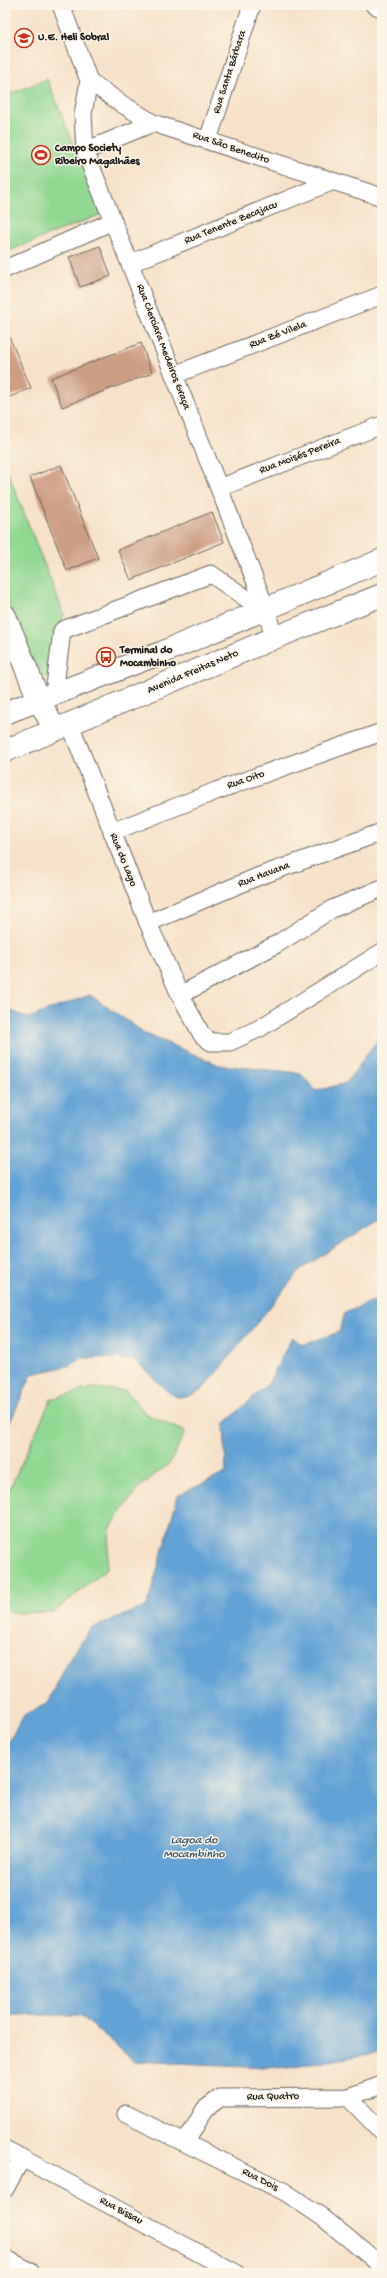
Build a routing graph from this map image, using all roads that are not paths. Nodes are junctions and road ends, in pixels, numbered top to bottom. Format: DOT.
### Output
graph roads {
  1 [pos="61,5"];
  2 [pos="252,5"];
  3 [pos="374,5"];
  4 [pos="382,8"];
  5 [pos="89,81"];
  6 [pos="153,123"];
  7 [pos="208,140"];
  8 [pos="85,151"];
  9 [pos="332,182"];
  10 [pos="382,197"];
  11 [pos="113,222"];
  12 [pos="130,263"];
  13 [pos="5,270"];
  14 [pos="382,295"];
  15 [pos="174,375"];
  16 [pos="382,425"];
  17 [pos="219,488"];
  18 [pos="382,560"];
  19 [pos="382,595"];
  20 [pos="264,609"];
  21 [pos="5,616"];
  22 [pos="274,638"];
  23 [pos="47,697"];
  24 [pos="5,713"];
  25 [pos="62,727"];
  26 [pos="382,732"];
  27 [pos="5,751"];
  28 [pos="112,832"];
  29 [pos="382,832"];
  30 [pos="382,888"];
  31 [pos="148,923"];
  32 [pos="382,952"];
  33 [pos="180,995"];
  34 [pos="382,2085"];
  35 [pos="348,2097"];
  36 [pos="126,2114"];
  37 [pos="382,2132"];
  38 [pos="186,2142"];
  39 [pos="5,2149"];
  40 [pos="22,2158"];
  41 [pos="5,2189"];
  42 [pos="5,2261"];
  43 [pos="382,2266"];
  44 [pos="28,2273"];
  45 [pos="236,2273"];
  1 -- 5 [label="street"];
  2 -- 7 [label="street, Rua Santa Bárbara"];
  3 -- 4 [label="street"];
  5 -- 6 [label="street, Rua São Benedito"];
  5 -- 8 [label="street, Rua Clerciara Medeiros Graça"];
  6 -- 7 [label="street, Rua São Benedito"];
  6 -- 8 [label="street"];
  7 -- 9 [label="street, Rua São Benedito"];
  8 -- 11 [label="street, Rua Clerciara Medeiros Graça"];
  9 -- 10 [label="street, Rua São Benedito"];
  9 -- 12 [label="street, Rua Tenente Zecajacu"];
  11 -- 12 [label="street, Rua Clerciara Medeiros Graça"];
  11 -- 13 [label="street"];
  12 -- 15 [label="street, Rua Clerciara Medeiros Graça"];
  14 -- 15 [label="street, Rua Zé Vilela"];
  15 -- 17 [label="street, Rua Clerciara Medeiros Graça"];
  16 -- 17 [label="street, Rua Moisés Pereira"];
  17 -- 20 [label="street, Rua Clerciara Medeiros Graça"];
  18 -- 20 [label="main road"];
  19 -- 22 [label="main road, Avenida Freitas Neto"];
  20 -- 22 [label="street, Rua Clerciara Medeiros Graça"];
  20 -- 23 [label="main road"];
  20 -- 23 [label="street"];
  21 -- 23 [label="main road"];
  22 -- 25 [label="main road, Avenida Freitas Neto"];
  23 -- 24 [label="main road"];
  23 -- 25 [label="main road"];
  25 -- 27 [label="main road, Avenida Freitas Neto"];
  25 -- 28 [label="street, Rua do Lago"];
  26 -- 28 [label="street, Rua Oito"];
  28 -- 31 [label="street, Rua do Lago"];
  29 -- 31 [label="street, Rua Havana"];
  30 -- 33 [label="street"];
  31 -- 33 [label="street, Rua do Lago"];
  32 -- 33 [label="street, Rua do Lago"];
  34 -- 35 [label="street, Rua Quatro"];
  35 -- 37 [label="street"];
  35 -- 38 [label="street, Rua Quatro"];
  36 -- 38 [label="street, Rua Dois"];
  38 -- 43 [label="street, Rua Dois"];
  39 -- 40 [label="street, Rua Bissau"];
  40 -- 41 [label="street"];
  40 -- 45 [label="street, Rua Bissau"];
  42 -- 44 [label="main road"];
}
